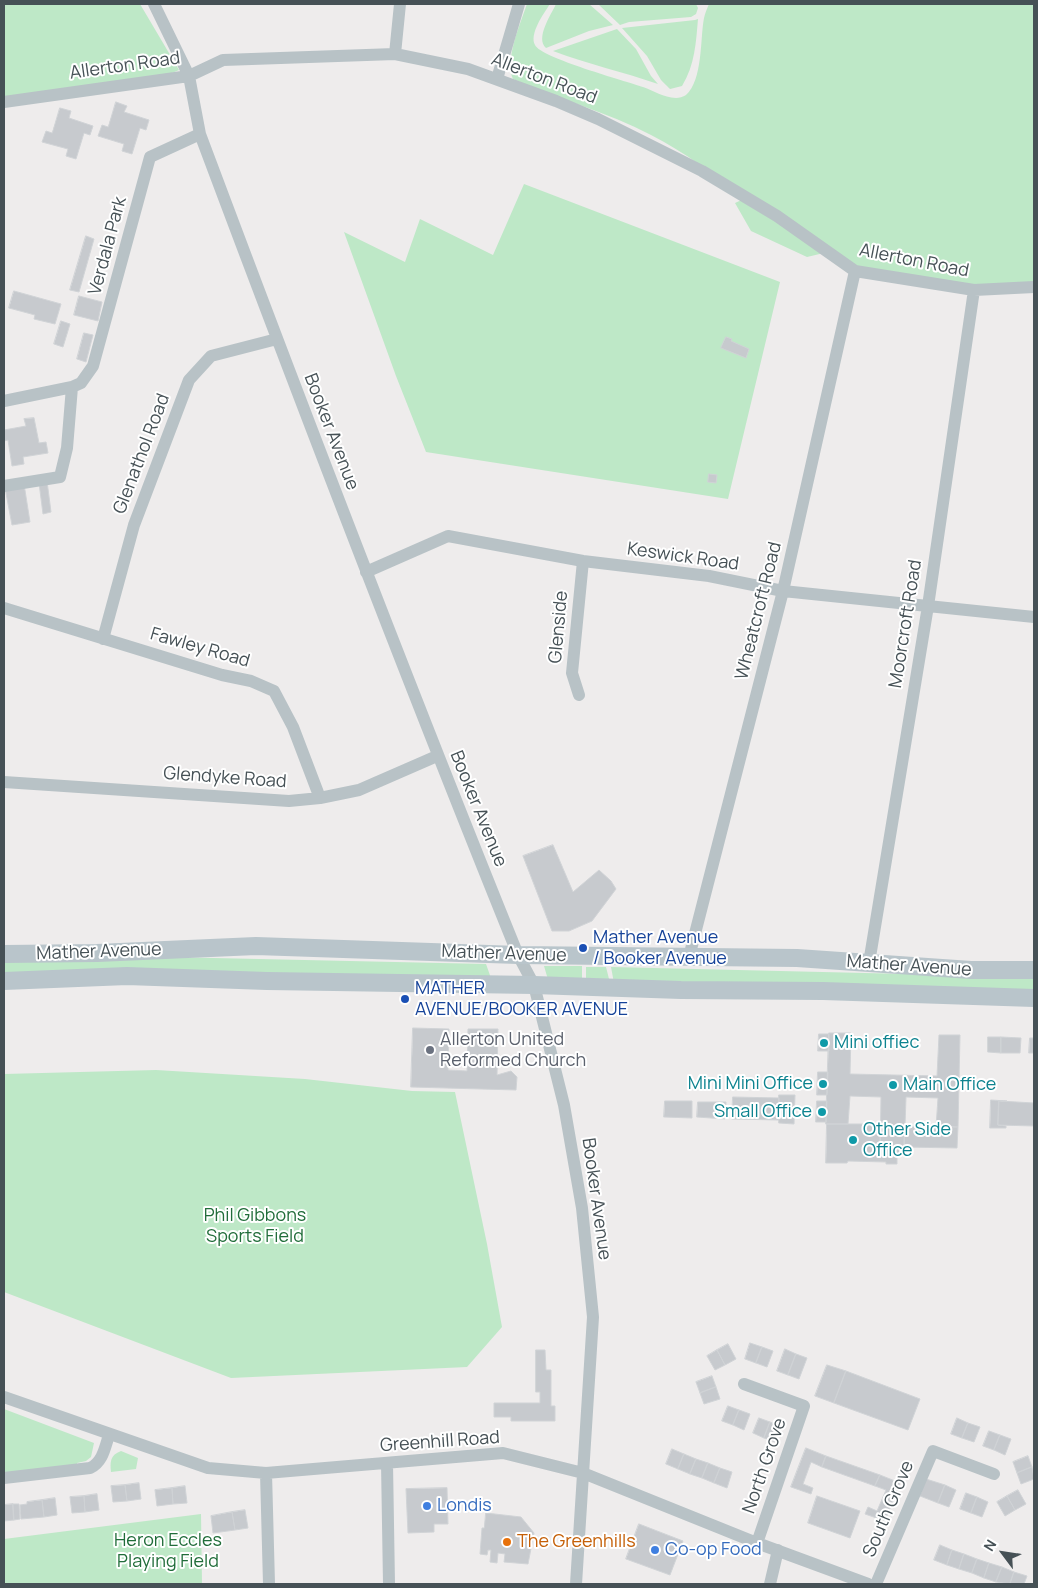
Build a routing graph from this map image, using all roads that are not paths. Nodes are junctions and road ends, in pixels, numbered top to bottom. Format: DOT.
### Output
graph roads {
  1 [pos="154,4"];
  2 [pos="400,4"];
  3 [pos="519,4"];
  4 [pos="395,54"];
  5 [pos="190,76"];
  6 [pos="497,79"];
  7 [pos="4,102"];
  8 [pos="200,134"];
  9 [pos="855,271"];
  10 [pos="1034,287"];
  11 [pos="974,290"];
  12 [pos="277,339"];
  13 [pos="72,388"];
  14 [pos="4,400"];
  15 [pos="4,486"];
  16 [pos="583,561"];
  17 [pos="366,572"];
  18 [pos="783,591"];
  19 [pos="928,606"];
  20 [pos="4,608"];
  21 [pos="1034,617"];
  22 [pos="103,639"];
  23 [pos="579,695"];
  24 [pos="437,756"];
  25 [pos="4,782"];
  26 [pos="320,798"];
  27 [pos="4,954"];
  28 [pos="518,955"];
  29 [pos="690,958"];
  30 [pos="869,963"];
  31 [pos="1034,970"];
  32 [pos="4,981"];
  33 [pos="534,985"];
  34 [pos="1034,998"];
  35 [pos="744,1384"];
  36 [pos="4,1397"];
  37 [pos="109,1435"];
  38 [pos="386,1463"];
  39 [pos="266,1473"];
  40 [pos="583,1473"];
  41 [pos="994,1474"];
  42 [pos="4,1478"];
  43 [pos="758,1542"];
  44 [pos="778,1550"];
  45 [pos="269,1584"];
  46 [pos="390,1584"];
  47 [pos="576,1584"];
  48 [pos="770,1584"];
  49 [pos="868,1584"];
  50 [pos="876,1584"];
  1 -- 5 [label="street, Booker Avenue"];
  2 -- 4 [label="street"];
  3 -- 6 [label="street"];
  4 -- 5 [label="street, Allerton Road"];
  4 -- 6 [label="street, Allerton Road"];
  5 -- 7 [label="street, Allerton Road"];
  5 -- 8 [label="street, Booker Avenue"];
  6 -- 9 [label="street, Allerton Road"];
  8 -- 12 [label="street, Booker Avenue"];
  8 -- 13 [label="street, Verdala Park"];
  9 -- 11 [label="street, Allerton Road"];
  9 -- 18 [label="street, Wheatcroft Road"];
  10 -- 11 [label="street, Allerton Road"];
  11 -- 19 [label="street, Moorcroft Road"];
  12 -- 17 [label="street, Booker Avenue"];
  12 -- 22 [label="street, Glenathol Road"];
  13 -- 14 [label="street"];
  13 -- 15 [label="street"];
  16 -- 17 [label="street, Keswick Road"];
  16 -- 18 [label="street, Keswick Road"];
  16 -- 23 [label="street, Glenside"];
  17 -- 24 [label="street, Booker Avenue"];
  18 -- 19 [label="street, Keswick Road"];
  18 -- 29 [label="street, Wheatcroft Road"];
  19 -- 21 [label="street, Keswick Road"];
  19 -- 30 [label="street, Moorcroft Road"];
  20 -- 22 [label="street, Fawley Road"];
  22 -- 26 [label="street, Fawley Road"];
  24 -- 26 [label="street, Glendyke Road"];
  24 -- 28 [label="street, Booker Avenue"];
  25 -- 26 [label="street, Glendyke Road"];
  27 -- 28 [label="main road, Mather Avenue"];
  28 -- 29 [label="main road, Mather Avenue"];
  28 -- 33 [label="street, Booker Avenue"];
  29 -- 30 [label="main road, Mather Avenue"];
  30 -- 31 [label="main road, Mather Avenue"];
  32 -- 33 [label="main road, Mather Avenue"];
  33 -- 34 [label="main road, Mather Avenue"];
  33 -- 40 [label="street, Booker Avenue"];
  35 -- 43 [label="street, North Grove"];
  36 -- 37 [label="street, Greenhill Road"];
  37 -- 39 [label="street, Greenhill Road"];
  37 -- 42 [label="street"];
  38 -- 39 [label="street, Greenhill Road"];
  38 -- 40 [label="street, Greenhill Road"];
  38 -- 46 [label="street"];
  39 -- 45 [label="street"];
  40 -- 43 [label="street, Greenhill Road"];
  40 -- 47 [label="street, Booker Avenue"];
  41 -- 50 [label="street, South Grove"];
  43 -- 44 [label="street, Greenhill Road"];
  44 -- 48 [label="street"];
  44 -- 49 [label="street, Greenhill Road"];
}
